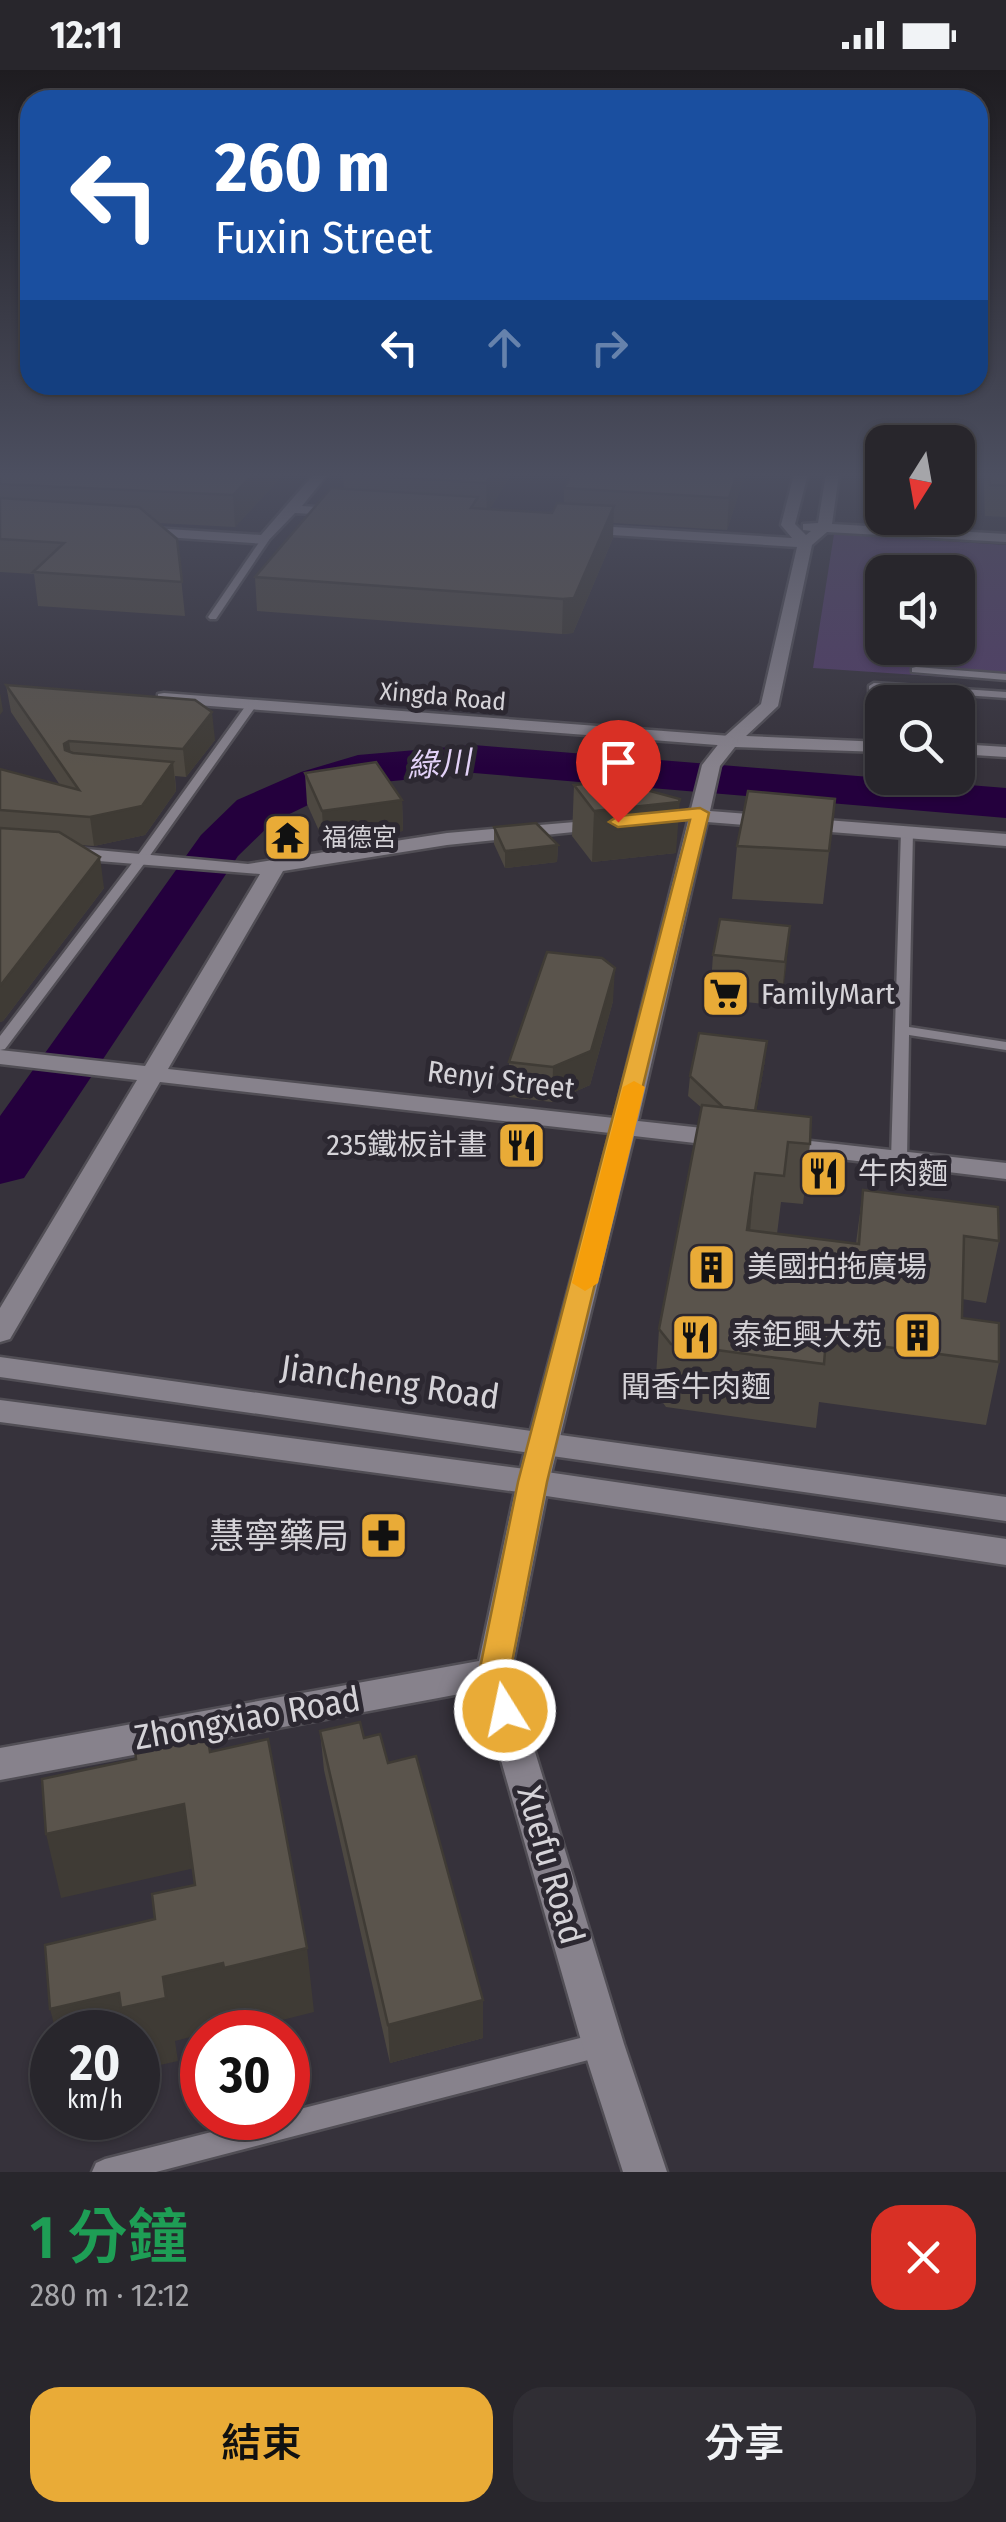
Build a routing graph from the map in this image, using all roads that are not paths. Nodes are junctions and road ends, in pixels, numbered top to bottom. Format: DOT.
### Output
graph roads {
  1 [pos="243,572"];
  2 [pos="799,572"];
  3 [pos="213,617"];
  4 [pos="916,670"];
  5 [pos="1006,676"];
  6 [pos="975,693"];
  7 [pos="1006,695"];
  8 [pos="135,696"];
  9 [pos="251,706"];
  10 [pos="730,741"];
  11 [pos="865,747"];
  12 [pos="975,750"];
  13 [pos="1006,752"];
  14 [pos="175,783"];
  15 [pos="195,785"];
  16 [pos="702,805"];
  17 [pos="668,817"];
  18 [pos="633,820"];
  19 [pos="907,831"];
  20 [pos="1006,840"];
  21 [pos="0,848"];
  22 [pos="140,861"];
  23 [pos="274,868"];
  24 [pos="901,1030"];
  25 [pos="0,1046"];
  26 [pos="1006,1046"];
  27 [pos="0,1057"];
  28 [pos="154,1073"];
  29 [pos="624,1128"];
  30 [pos="899,1159"];
  31 [pos="1006,1171"];
  32 [pos="0,1332"];
  33 [pos="0,1366"];
  34 [pos="0,1411"];
  35 [pos="544,1444"];
  36 [pos="532,1482"];
  37 [pos="1006,1510"];
  38 [pos="1006,1552"];
  39 [pos="494,1673"];
  40 [pos="0,1764"];
  41 [pos="603,2044"];
  42 [pos="105,2172"];
  43 [pos="645,2172"];
  1 -- 3 [label="lane"];
  2 -- 10 [label="street"];
  4 -- 5 [label="lane"];
  6 -- 7 [label="lane"];
  8 -- 9 [label="street, Xingda Road"];
  9 -- 10 [label="street, Xingda Road"];
  9 -- 15 [label="lane"];
  10 -- 11 [label="street, Xingda Road"];
  10 -- 16 [label="street, Xuefu Road"];
  12 -- 13 [label="street"];
  14 -- 15 [label="lane"];
  15 -- 22 [label="lane"];
  16 -- 17 [label="street"];
  16 -- 19 [label="street"];
  16 -- 29 [label="street, Xuefu Road"];
  18 -- 23 [label="street"];
  19 -- 20 [label="street"];
  19 -- 24 [label="lane"];
  21 -- 22 [label="street"];
  22 -- 23 [label="street"];
  22 -- 25 [label="lane"];
  23 -- 28 [label="street"];
  24 -- 26 [label="lane"];
  24 -- 30 [label="lane"];
  27 -- 28 [label="street, Renyi Street"];
  28 -- 29 [label="street, Renyi Street"];
  28 -- 32 [label="street"];
  29 -- 30 [label="street, Renyi Street"];
  29 -- 35 [label="street, Xuefu Road"];
  30 -- 31 [label="street, Renyi Street"];
  33 -- 35 [label="street, Jiancheng Road"];
  34 -- 36 [label="street"];
  35 -- 36 [label="street, Xuefu Road"];
  35 -- 37 [label="street, Jiancheng Road"];
  36 -- 38 [label="street"];
  36 -- 39 [label="street, Xuefu Road"];
  39 -- 40 [label="street, Zhongxiao Road"];
  39 -- 41 [label="street, Xuefu Road"];
  41 -- 42 [label="lane"];
  41 -- 43 [label="street, Xuefu Road"];
}
